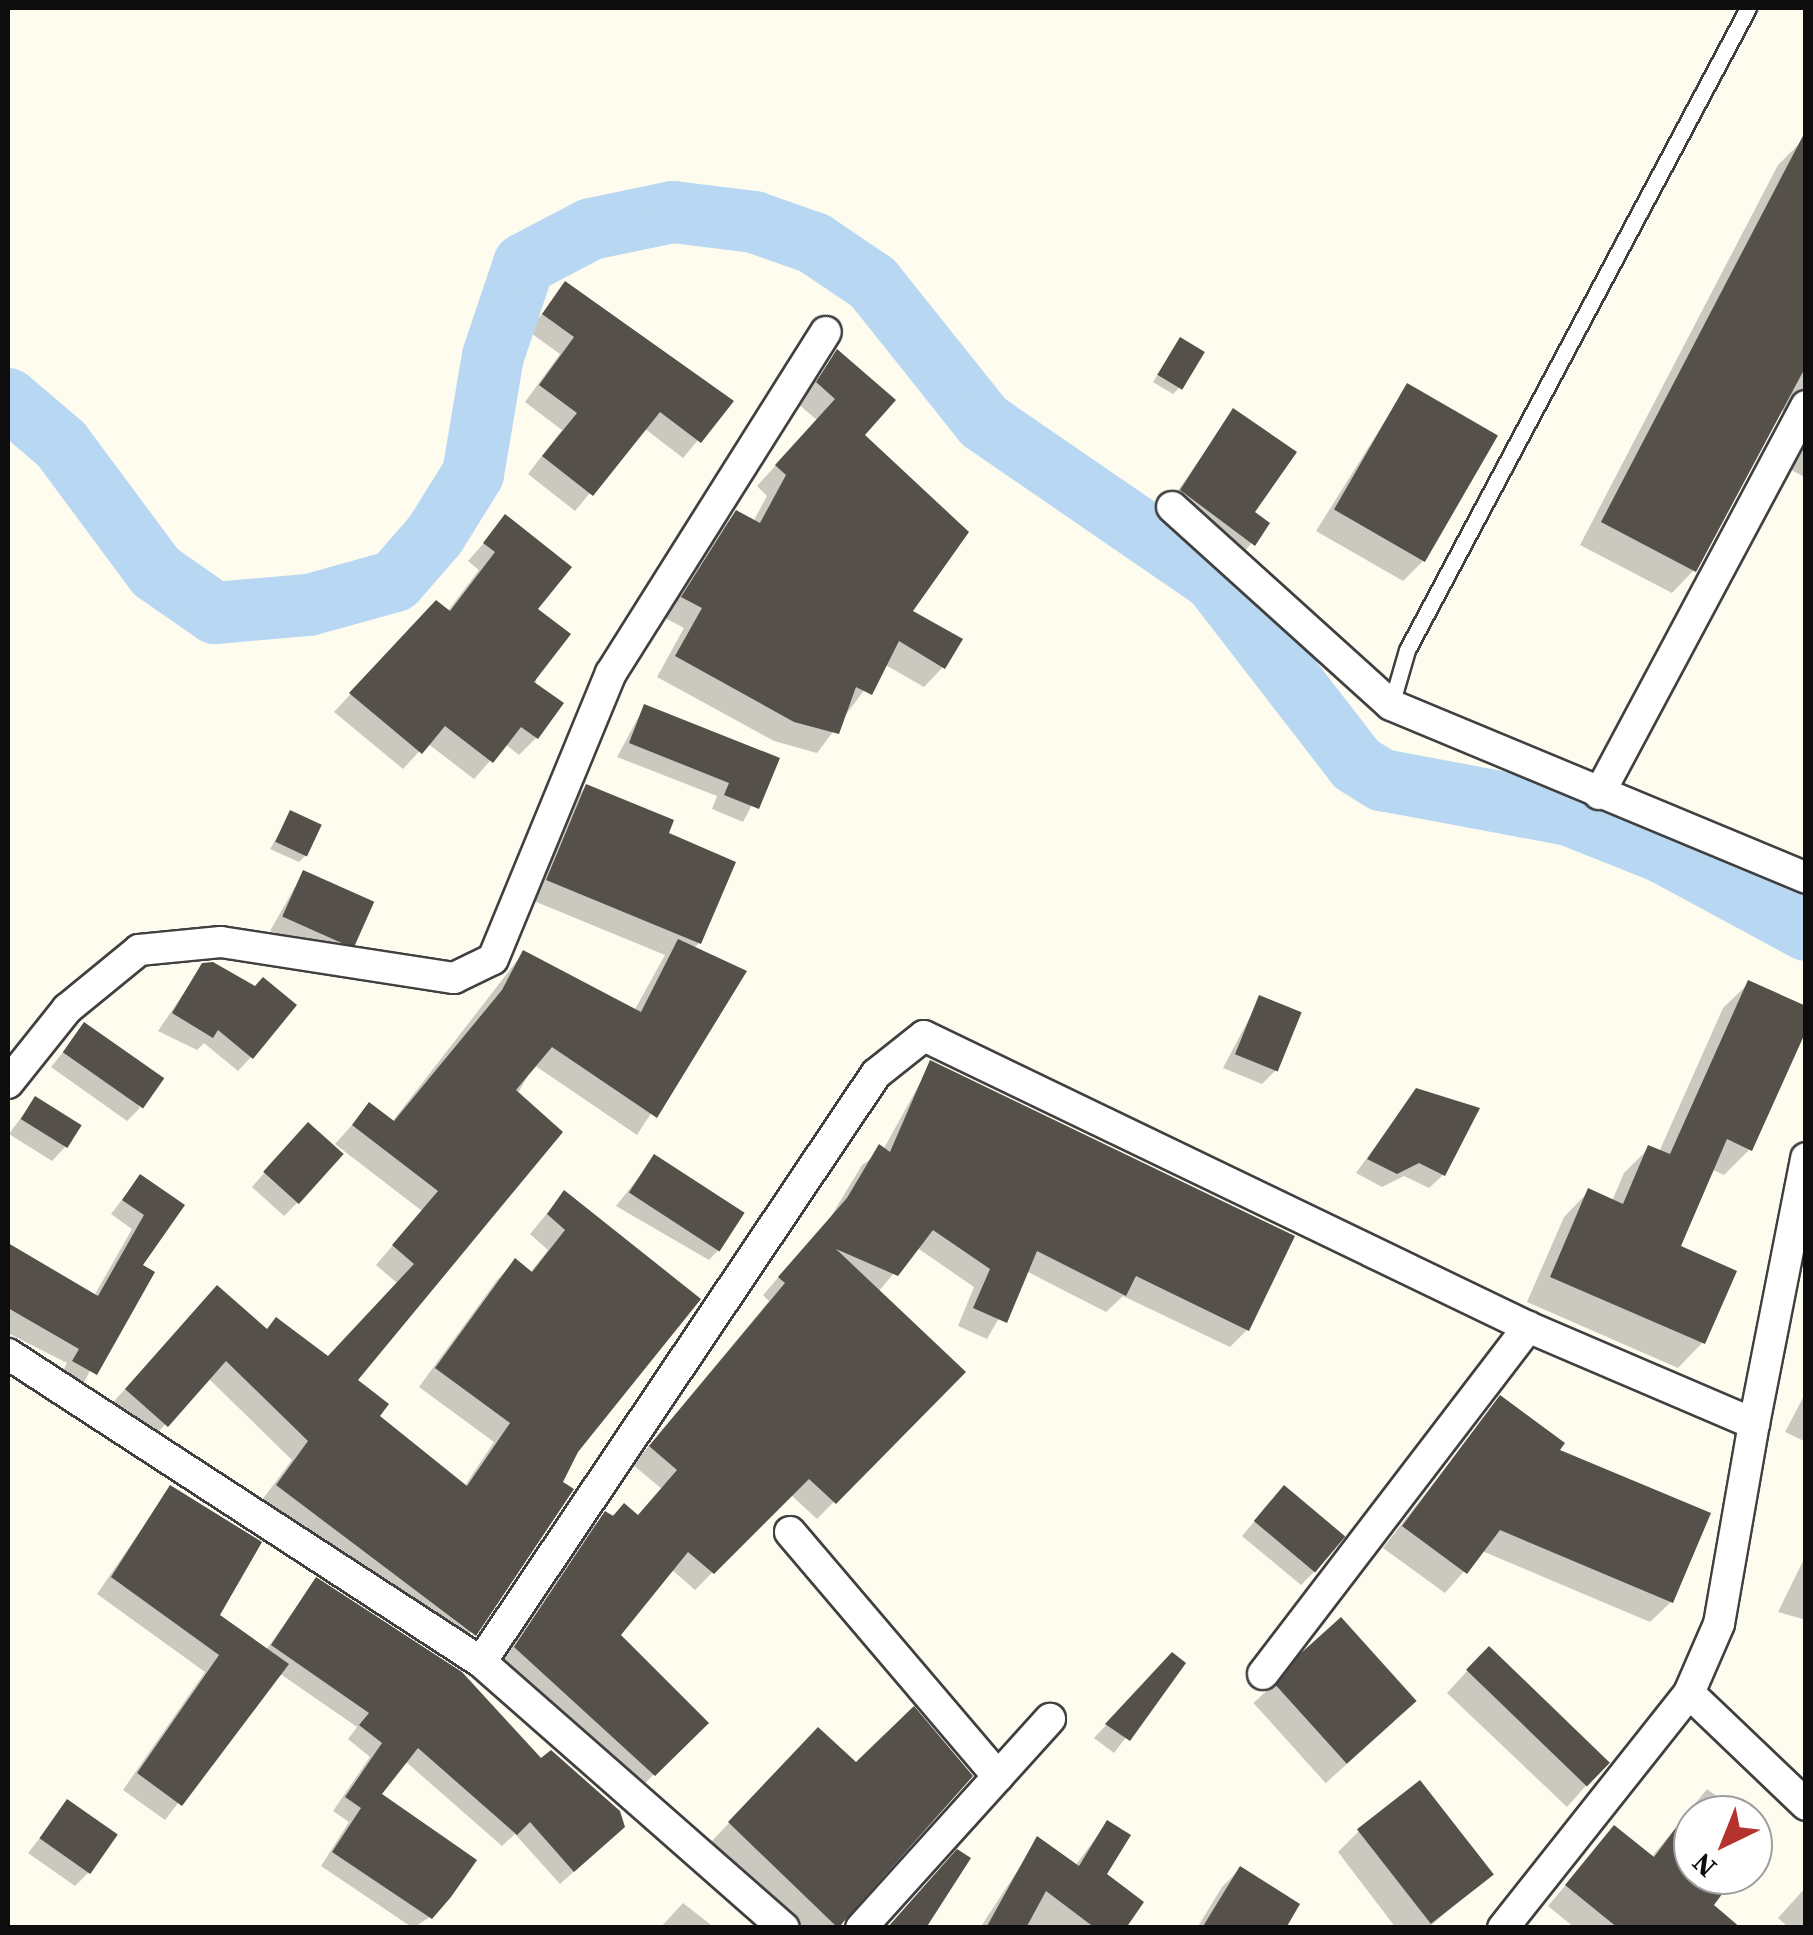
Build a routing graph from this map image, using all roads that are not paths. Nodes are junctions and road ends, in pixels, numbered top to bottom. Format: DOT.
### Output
graph roads {
  1 [pos="1748,8"];
  2 [pos="826,332"];
  3 [pos="1806,406"];
  4 [pos="1172,507"];
  5 [pos="1391,705"];
  6 [pos="1599,794"];
  7 [pos="1806,878"];
  8 [pos="8,1083"];
  9 [pos="1806,1158"];
  10 [pos="1798,1218"];
  11 [pos="1528,1327"];
  12 [pos="8,1354"];
  13 [pos="1754,1424"];
  14 [pos="790,1532"];
  15 [pos="481,1662"];
  16 [pos="1263,1674"];
  17 [pos="1689,1693"];
  18 [pos="1050,1719"];
  19 [pos="998,1776"];
  20 [pos="1806,1805"];
  21 [pos="784,1928"];
  22 [pos="861,1928"];
  23 [pos="1503,1928"];
  1 -- 5 [label="lane"];
  2 -- 8 [label="street"];
  3 -- 6 [label="street"];
  4 -- 5 [label="street"];
  5 -- 6 [label="street"];
  6 -- 7 [label="street"];
  9 -- 10 [label="street"];
  10 -- 13 [label="street"];
  11 -- 13 [label="street"];
  11 -- 15 [label="street"];
  11 -- 16 [label="street"];
  12 -- 15 [label="street"];
  13 -- 17 [label="street"];
  14 -- 19 [label="street"];
  15 -- 21 [label="street"];
  17 -- 20 [label="street"];
  17 -- 23 [label="street"];
  18 -- 19 [label="street"];
  19 -- 22 [label="street"];
}
